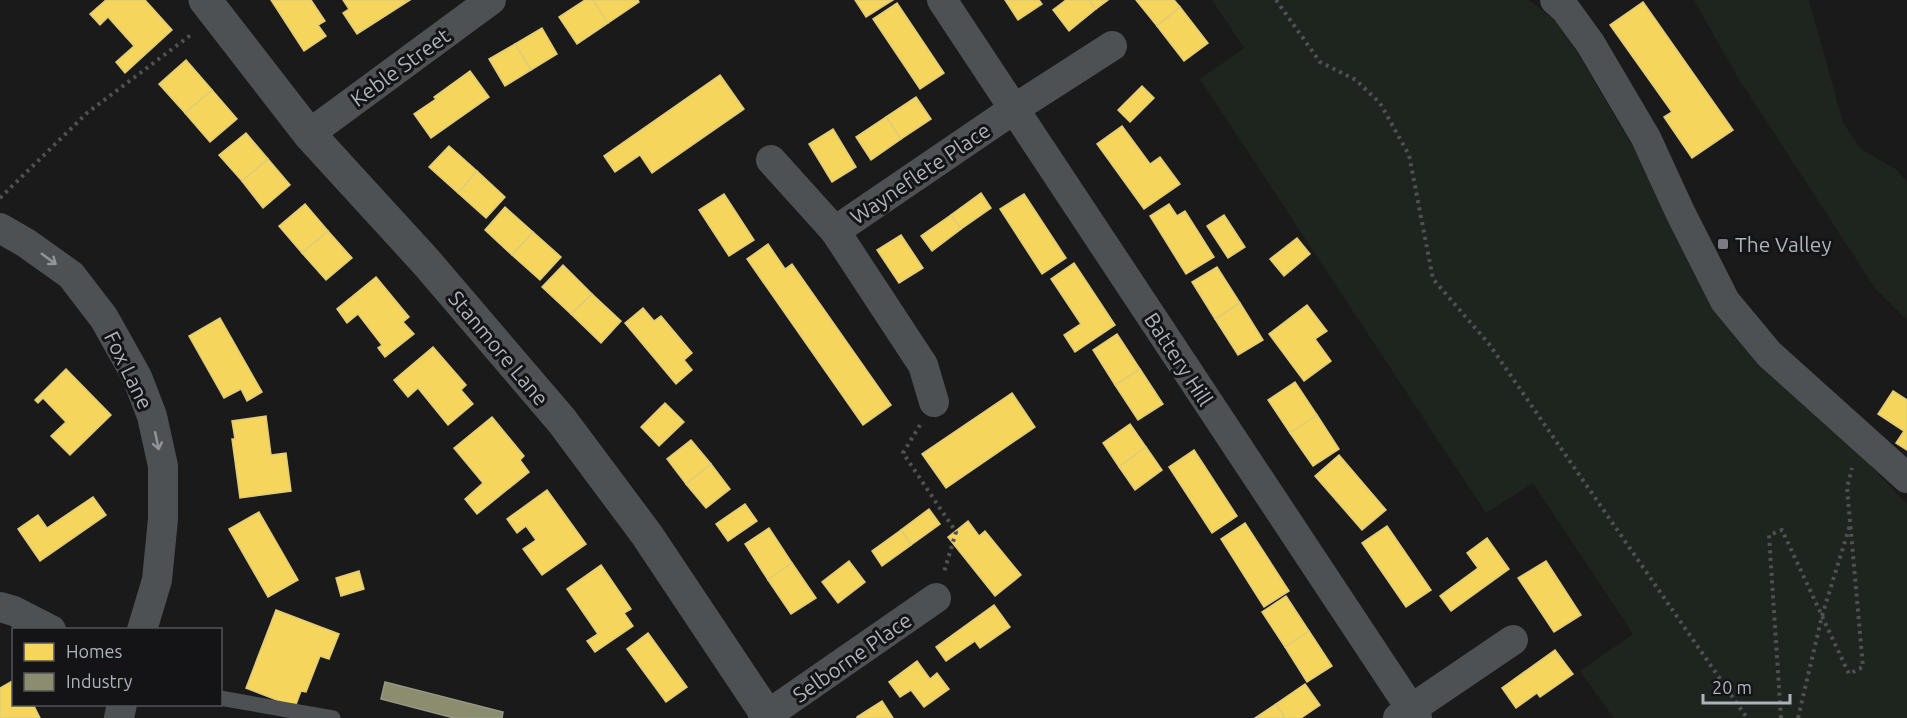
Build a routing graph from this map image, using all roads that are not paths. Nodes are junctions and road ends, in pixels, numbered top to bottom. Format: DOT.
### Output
graph roads {
  1 [pos="491,0"];
  2 [pos="942,0"];
  3 [pos="1555,0"];
  4 [pos="210,8"];
  5 [pos="1112,46"];
  6 [pos="1014,109"];
  7 [pos="309,134"];
  8 [pos="771,160"];
  9 [pos="0,228"];
  10 [pos="835,231"];
  11 [pos="934,402"];
  12 [pos="1907,478"];
  13 [pos="936,598"];
  14 [pos="0,607"];
  15 [pos="47,628"];
  16 [pos="143,628"];
  17 [pos="1513,640"];
  18 [pos="222,698"];
  19 [pos="1408,715"];
  20 [pos="767,717"];
  21 [pos="333,718"];
  1 -- 7 [label="street, Keble Street"];
  2 -- 6 [label="street, Battery Hill"];
  3 -- 12 [label="street"];
  4 -- 7 [label="street, Stanmore Lane"];
  5 -- 6 [label="street, Wayneflete Place"];
  6 -- 10 [label="street, Wayneflete Place"];
  6 -- 19 [label="street, Battery Hill"];
  7 -- 20 [label="street, Stanmore Lane"];
  8 -- 10 [label="street"];
  9 -- 16 [label="street, Fox Lane, one-way"];
  10 -- 11 [label="street, Wayneflete Place"];
  13 -- 20 [label="street, Selborne Place"];
  14 -- 15 [label="street"];
  17 -- 19 [label="street"];
  18 -- 21 [label="lane"];
}
